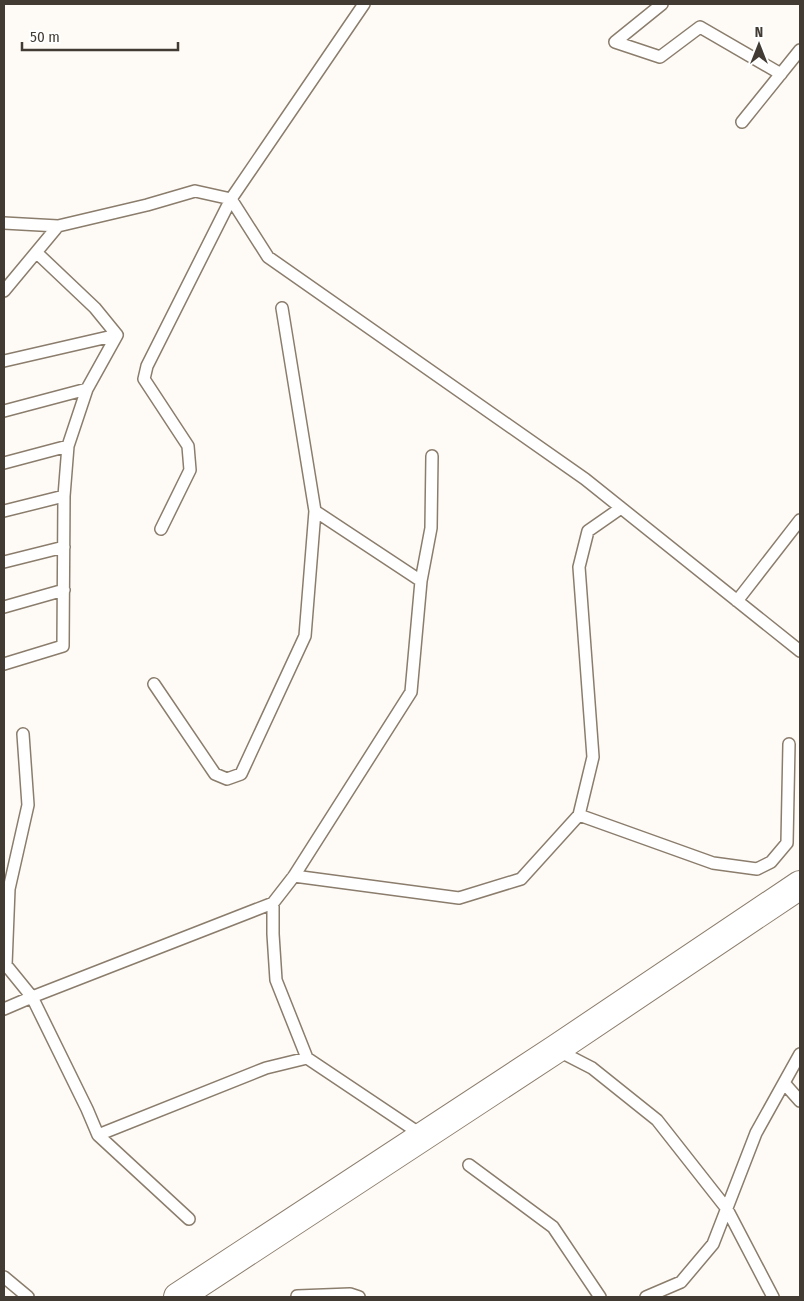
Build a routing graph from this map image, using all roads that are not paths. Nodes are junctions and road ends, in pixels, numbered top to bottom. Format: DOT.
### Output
graph roads {
  1 [pos="364,4"];
  2 [pos="662,4"];
  3 [pos="800,50"];
  4 [pos="781,74"];
  5 [pos="742,122"];
  6 [pos="231,199"];
  7 [pos="4,223"];
  8 [pos="58,226"];
  9 [pos="37,253"];
  10 [pos="4,292"];
  11 [pos="282,308"];
  12 [pos="117,334"];
  13 [pos="4,361"];
  14 [pos="87,389"];
  15 [pos="4,411"];
  16 [pos="68,446"];
  17 [pos="432,456"];
  18 [pos="4,463"];
  19 [pos="64,496"];
  20 [pos="621,508"];
  21 [pos="4,511"];
  22 [pos="315,511"];
  23 [pos="800,520"];
  24 [pos="161,529"];
  25 [pos="64,547"];
  26 [pos="4,562"];
  27 [pos="421,581"];
  28 [pos="64,590"];
  29 [pos="737,601"];
  30 [pos="4,607"];
  31 [pos="800,651"];
  32 [pos="4,664"];
  33 [pos="154,684"];
  34 [pos="23,734"];
  35 [pos="789,744"];
  36 [pos="579,815"];
  37 [pos="294,876"];
  38 [pos="800,885"];
  39 [pos="273,903"];
  40 [pos="32,997"];
  41 [pos="4,1009"];
  42 [pos="556,1049"];
  43 [pos="800,1054"];
  44 [pos="307,1058"];
  45 [pos="784,1082"];
  46 [pos="800,1101"];
  47 [pos="426,1134"];
  48 [pos="98,1135"];
  49 [pos="469,1165"];
  50 [pos="727,1209"];
  51 [pos="189,1219"];
  52 [pos="4,1276"];
  53 [pos="297,1296"];
  54 [pos="28,1297"];
  55 [pos="178,1297"];
  56 [pos="359,1297"];
  57 [pos="600,1297"];
  58 [pos="646,1297"];
  59 [pos="772,1297"];
  1 -- 6 [label="lane"];
  2 -- 4 [label="lane"];
  3 -- 4 [label="lane"];
  4 -- 5 [label="lane"];
  6 -- 8 [label="lane"];
  6 -- 20 [label="lane"];
  6 -- 24 [label="lane"];
  7 -- 8 [label="lane"];
  8 -- 9 [label="lane"];
  9 -- 10 [label="lane"];
  9 -- 12 [label="lane"];
  11 -- 22 [label="lane"];
  12 -- 13 [label="lane"];
  12 -- 14 [label="lane"];
  14 -- 15 [label="lane"];
  14 -- 16 [label="lane"];
  16 -- 18 [label="lane"];
  16 -- 19 [label="lane"];
  17 -- 27 [label="lane"];
  19 -- 21 [label="lane"];
  19 -- 25 [label="lane"];
  20 -- 29 [label="lane"];
  20 -- 36 [label="lane"];
  22 -- 27 [label="lane"];
  22 -- 33 [label="lane"];
  23 -- 29 [label="lane"];
  25 -- 26 [label="lane"];
  25 -- 28 [label="lane"];
  27 -- 37 [label="lane"];
  28 -- 30 [label="lane"];
  28 -- 32 [label="lane"];
  29 -- 31 [label="lane"];
  34 -- 40 [label="lane"];
  35 -- 36 [label="lane"];
  36 -- 37 [label="lane"];
  37 -- 39 [label="lane"];
  38 -- 42 [label="main road"];
  39 -- 40 [label="lane"];
  39 -- 44 [label="lane"];
  40 -- 41 [label="lane"];
  40 -- 48 [label="lane"];
  42 -- 47 [label="main road"];
  42 -- 50 [label="lane"];
  43 -- 45 [label="lane"];
  44 -- 47 [label="lane"];
  44 -- 48 [label="lane"];
  45 -- 46 [label="lane"];
  45 -- 50 [label="lane"];
  47 -- 55 [label="main road"];
  48 -- 51 [label="lane"];
  49 -- 57 [label="lane"];
  50 -- 58 [label="lane"];
  50 -- 59 [label="lane"];
  52 -- 54 [label="lane"];
  53 -- 56 [label="lane"];
}
